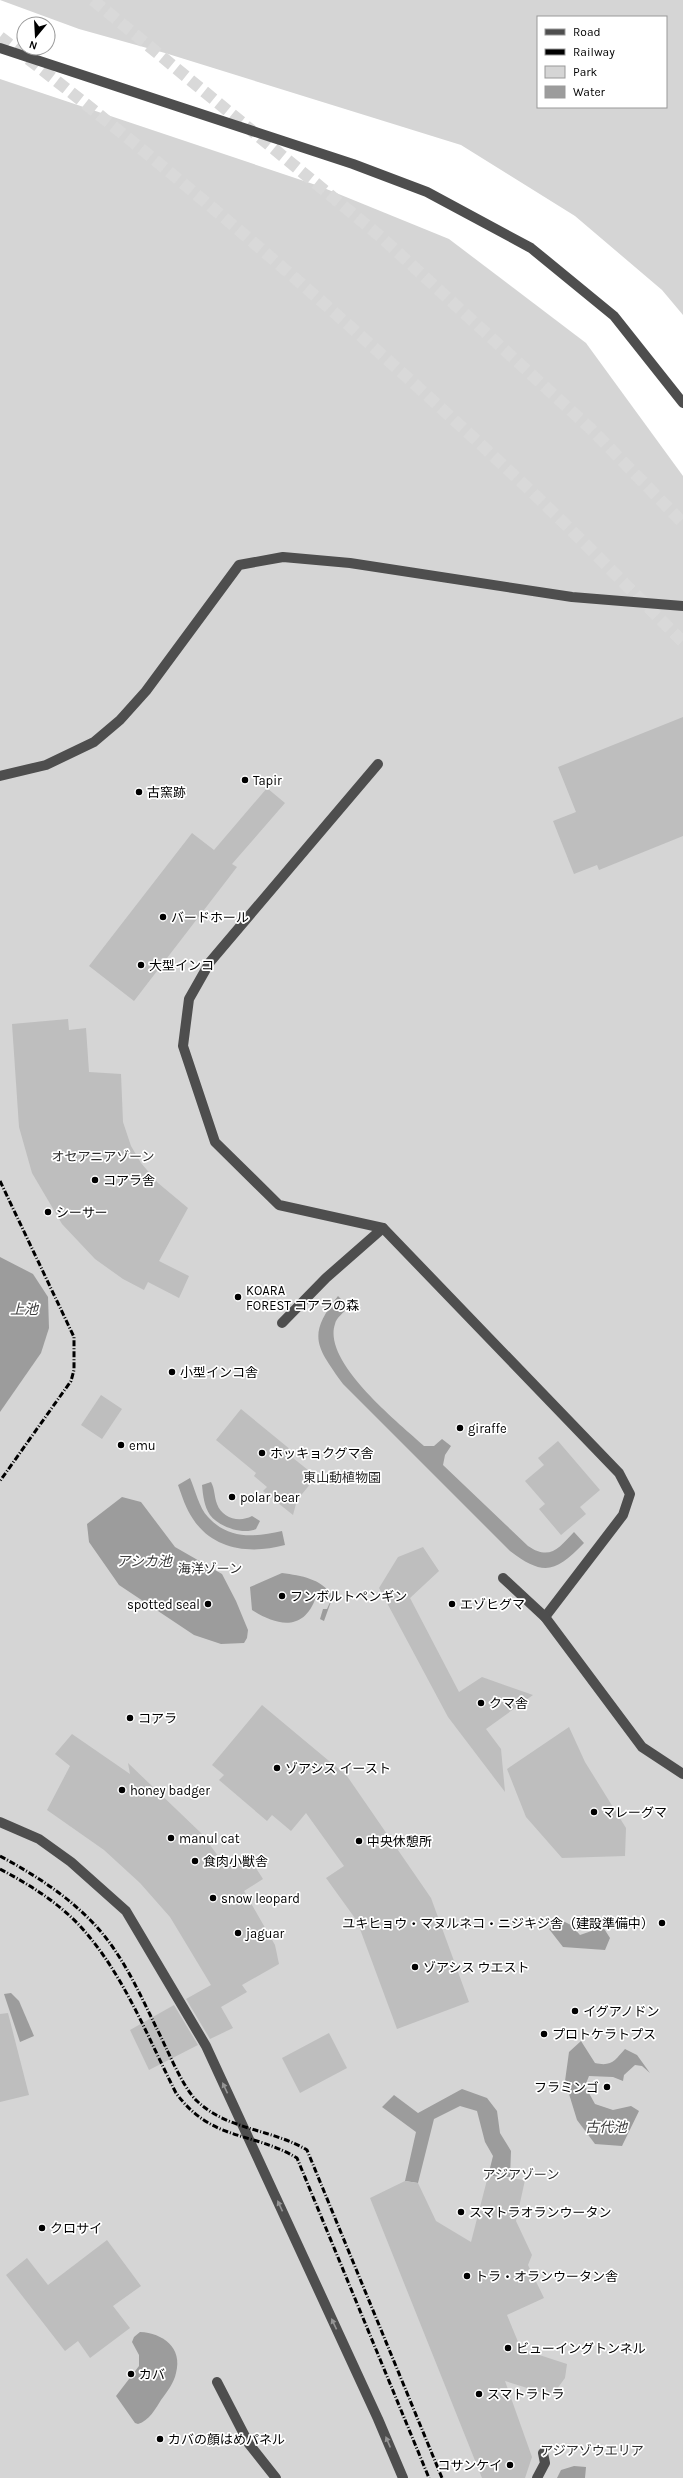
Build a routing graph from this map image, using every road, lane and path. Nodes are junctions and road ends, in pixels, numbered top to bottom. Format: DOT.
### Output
graph roads {
  1 [pos="0,48"];
  2 [pos="683,403"];
  3 [pos="683,606"];
  4 [pos="378,764"];
  5 [pos="0,776"];
  6 [pos="383,1228"];
  7 [pos="282,1323"];
  8 [pos="504,1578"];
  9 [pos="545,1617"];
  10 [pos="683,1774"];
  11 [pos="0,1822"];
  12 [pos="217,2382"];
  13 [pos="543,2453"];
  14 [pos="276,2478"];
  15 [pos="403,2478"];
  16 [pos="537,2478"];
  1 -- 2 [label="street"];
  3 -- 5 [label="street"];
  4 -- 6 [label="street"];
  6 -- 7 [label="street"];
  6 -- 9 [label="street"];
  8 -- 9 [label="street"];
  9 -- 10 [label="street"];
  15 -- 11 [label="street, one-way"];
  12 -- 14 [label="street"];
  13 -- 16 [label="street"];
}
